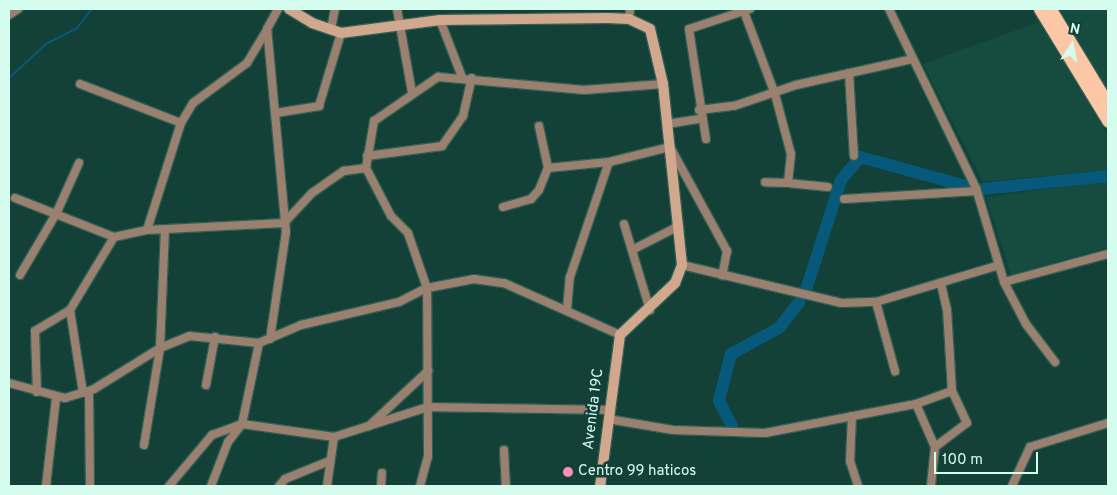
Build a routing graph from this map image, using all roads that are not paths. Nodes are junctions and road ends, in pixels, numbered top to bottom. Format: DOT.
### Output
graph roads {
  1 [pos="18,9"];
  2 [pos="278,9"];
  3 [pos="289,9"];
  4 [pos="335,9"];
  5 [pos="398,9"];
  6 [pos="889,9"];
  7 [pos="1039,9"];
  8 [pos="1051,9"];
  9 [pos="746,10"];
  10 [pos="630,14"];
  11 [pos="9,15"];
  12 [pos="440,20"];
  13 [pos="400,22"];
  14 [pos="267,29"];
  15 [pos="336,31"];
  16 [pos="912,58"];
  17 [pos="849,73"];
  18 [pos="462,77"];
  19 [pos="472,78"];
  20 [pos="80,84"];
  21 [pos="663,84"];
  22 [pos="412,92"];
  23 [pos="775,94"];
  24 [pos="1108,103"];
  25 [pos="699,110"];
  26 [pos="276,112"];
  27 [pos="700,119"];
  28 [pos="1108,122"];
  29 [pos="181,123"];
  30 [pos="667,124"];
  31 [pos="539,126"];
  32 [pos="706,139"];
  33 [pos="670,147"];
  34 [pos="367,156"];
  35 [pos="854,156"];
  36 [pos="609,162"];
  37 [pos="78,163"];
  38 [pos="366,168"];
  39 [pos="548,168"];
  40 [pos="765,182"];
  41 [pos="788,183"];
  42 [pos="828,187"];
  43 [pos="977,191"];
  44 [pos="16,198"];
  45 [pos="844,199"];
  46 [pos="502,207"];
  47 [pos="56,214"];
  48 [pos="284,223"];
  49 [pos="624,224"];
  50 [pos="679,226"];
  51 [pos="165,229"];
  52 [pos="147,230"];
  53 [pos="114,236"];
  54 [pos="632,250"];
  55 [pos="1108,254"];
  56 [pos="682,265"];
  57 [pos="999,265"];
  58 [pos="20,275"];
  59 [pos="722,276"];
  60 [pos="940,282"];
  61 [pos="1004,282"];
  62 [pos="427,288"];
  63 [pos="876,302"];
  64 [pos="567,309"];
  65 [pos="70,310"];
  66 [pos="650,310"];
  67 [pos="620,335"];
  68 [pos="216,337"];
  69 [pos="270,339"];
  70 [pos="259,343"];
  71 [pos="160,348"];
  72 [pos="1055,362"];
  73 [pos="428,371"];
  74 [pos="895,371"];
  75 [pos="9,383"];
  76 [pos="206,385"];
  77 [pos="952,391"];
  78 [pos="37,392"];
  79 [pos="86,392"];
  80 [pos="56,398"];
  81 [pos="916,404"];
  82 [pos="428,407"];
  83 [pos="608,414"];
  84 [pos="852,416"];
  85 [pos="1108,423"];
  86 [pos="242,424"];
  87 [pos="369,426"];
  88 [pos="334,437"];
  89 [pos="144,445"];
  90 [pos="935,446"];
  91 [pos="504,450"];
  92 [pos="329,461"];
  93 [pos="382,473"];
  94 [pos="598,485"];
  95 [pos="46,486"];
  96 [pos="90,486"];
  97 [pos="169,486"];
  98 [pos="211,486"];
  99 [pos="278,486"];
  100 [pos="328,486"];
  101 [pos="381,486"];
  102 [pos="420,486"];
  103 [pos="506,486"];
  104 [pos="858,486"];
  105 [pos="931,486"];
  106 [pos="1012,486"];
  1 -- 11 [label="street"];
  2 -- 14 [label="street"];
  3 -- 15 [label="street"];
  4 -- 15 [label="street"];
  5 -- 13 [label="street"];
  6 -- 16 [label="street"];
  7 -- 28 [label="main road"];
  8 -- 24 [label="main road"];
  9 -- 23 [label="street"];
  9 -- 25 [label="street"];
  10 -- 12 [label="street"];
  10 -- 21 [label="street"];
  12 -- 13 [label="street"];
  12 -- 18 [label="street"];
  13 -- 15 [label="street"];
  13 -- 22 [label="street"];
  14 -- 26 [label="street"];
  14 -- 29 [label="street"];
  15 -- 26 [label="street"];
  16 -- 17 [label="street"];
  16 -- 43 [label="street"];
  17 -- 23 [label="street"];
  17 -- 35 [label="street"];
  18 -- 19 [label="street"];
  18 -- 22 [label="street"];
  19 -- 21 [label="street"];
  19 -- 34 [label="street"];
  20 -- 29 [label="street"];
  21 -- 30 [label="street"];
  22 -- 34 [label="street"];
  23 -- 25 [label="street"];
  23 -- 41 [label="street"];
  25 -- 27 [label="street"];
  26 -- 48 [label="street"];
  27 -- 30 [label="street"];
  27 -- 32 [label="street"];
  29 -- 52 [label="street"];
  30 -- 33 [label="street"];
  31 -- 39 [label="street"];
  33 -- 36 [label="street"];
  33 -- 50 [label="street"];
  33 -- 59 [label="street"];
  34 -- 38 [label="street"];
  36 -- 39 [label="street"];
  36 -- 64 [label="street"];
  37 -- 47 [label="street"];
  38 -- 48 [label="street"];
  38 -- 62 [label="street"];
  39 -- 46 [label="street"];
  40 -- 41 [label="street"];
  41 -- 42 [label="street"];
  43 -- 45 [label="street"];
  43 -- 57 [label="street"];
  44 -- 47 [label="street"];
  47 -- 53 [label="street"];
  47 -- 58 [label="street"];
  48 -- 51 [label="street"];
  48 -- 69 [label="street"];
  49 -- 54 [label="street"];
  50 -- 54 [label="street"];
  50 -- 56 [label="street"];
  51 -- 52 [label="street"];
  51 -- 71 [label="street"];
  52 -- 53 [label="street"];
  53 -- 65 [label="street"];
  54 -- 66 [label="street"];
  55 -- 61 [label="street"];
  56 -- 59 [label="street"];
  56 -- 66 [label="street"];
  57 -- 60 [label="street"];
  57 -- 61 [label="street"];
  59 -- 63 [label="street"];
  60 -- 63 [label="street"];
  60 -- 77 [label="street"];
  61 -- 72 [label="street"];
  62 -- 64 [label="street"];
  62 -- 69 [label="street"];
  62 -- 73 [label="street"];
  63 -- 74 [label="street"];
  64 -- 67 [label="street"];
  65 -- 78 [label="street"];
  65 -- 79 [label="street"];
  66 -- 67 [label="street"];
  67 -- 83 [label="street, Avenida 19C"];
  68 -- 70 [label="street"];
  68 -- 71 [label="street"];
  68 -- 76 [label="street"];
  69 -- 70 [label="street"];
  70 -- 86 [label="street"];
  71 -- 79 [label="street"];
  71 -- 89 [label="street"];
  73 -- 82 [label="street"];
  73 -- 87 [label="street"];
  75 -- 78 [label="street"];
  77 -- 81 [label="street"];
  77 -- 90 [label="street"];
  78 -- 80 [label="street"];
  79 -- 80 [label="street"];
  79 -- 96 [label="street"];
  80 -- 95 [label="street"];
  81 -- 84 [label="street"];
  81 -- 90 [label="street"];
  82 -- 83 [label="street"];
  82 -- 87 [label="street"];
  82 -- 102 [label="street"];
  83 -- 84 [label="street"];
  83 -- 94 [label="street, Avenida 19C"];
  84 -- 104 [label="street"];
  85 -- 106 [label="street"];
  86 -- 88 [label="street"];
  86 -- 97 [label="street"];
  86 -- 98 [label="street"];
  87 -- 88 [label="street"];
  88 -- 92 [label="street"];
  90 -- 105 [label="street"];
  91 -- 103 [label="street"];
  92 -- 99 [label="street"];
  92 -- 100 [label="street"];
  93 -- 101 [label="street"];
}
